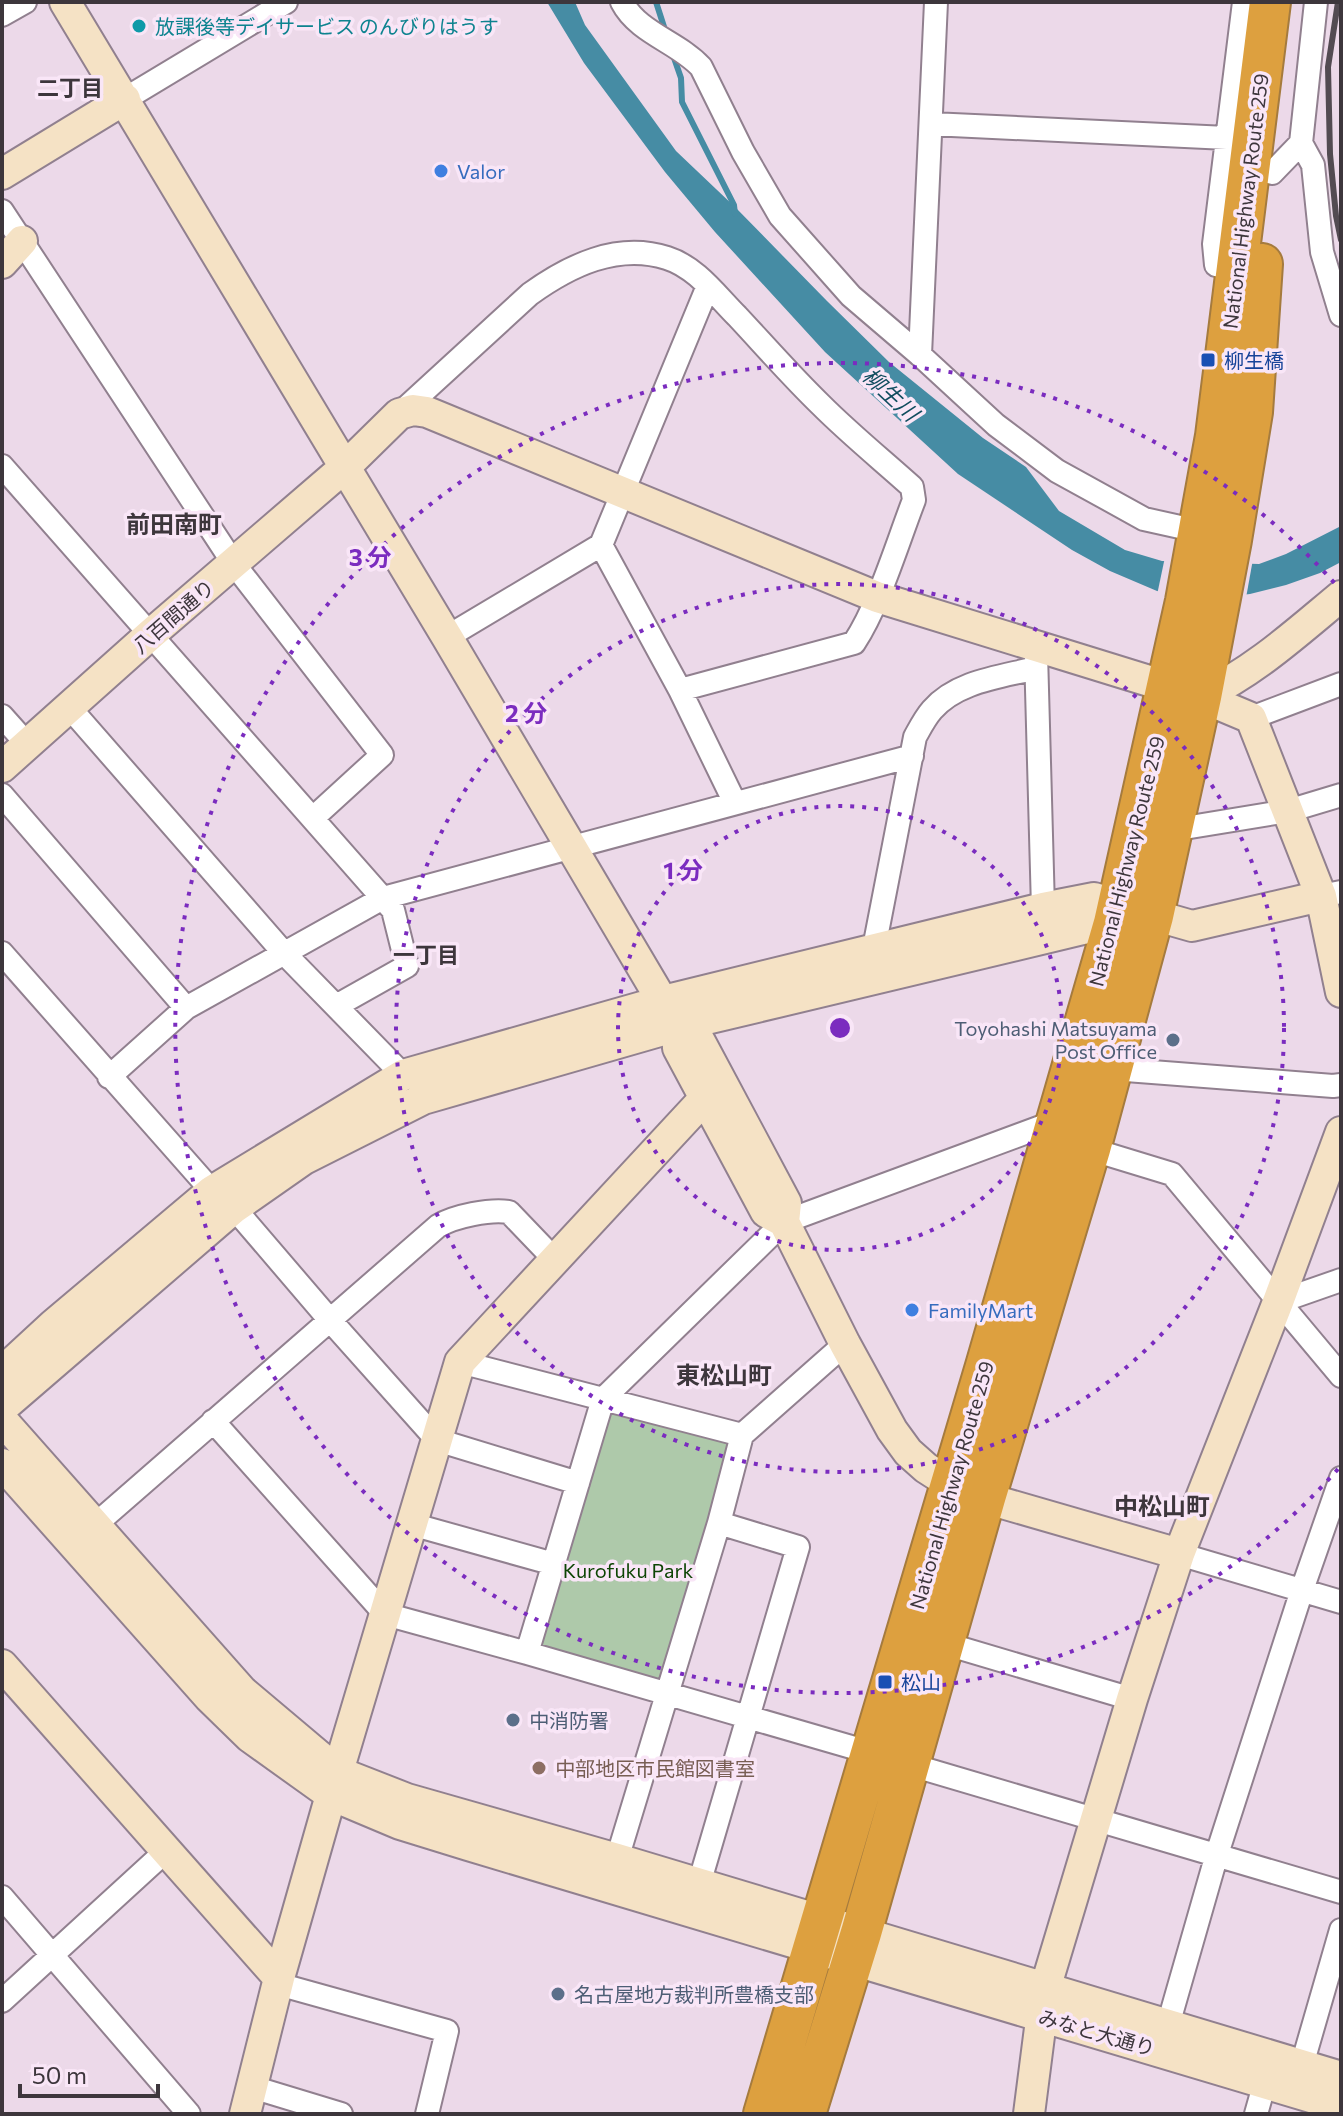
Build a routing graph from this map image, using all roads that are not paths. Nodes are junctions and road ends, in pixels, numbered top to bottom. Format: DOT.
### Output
graph roads {
  1 [pos="25,2"];
  2 [pos="65,2"];
  3 [pos="286,2"];
  4 [pos="622,2"];
  5 [pos="936,2"];
  6 [pos="1244,2"];
  7 [pos="1270,2"];
  8 [pos="1292,2"];
  9 [pos="1316,2"];
  10 [pos="2,15"];
  11 [pos="125,99"];
  12 [pos="931,124"];
  13 [pos="1227,138"];
  14 [pos="1301,143"];
  15 [pos="1272,173"];
  16 [pos="2,174"];
  17 [pos="2,211"];
  18 [pos="12,252"];
  19 [pos="1236,268"];
  20 [pos="708,286"];
  21 [pos="1341,315"];
  22 [pos="920,355"];
  23 [pos="399,414"];
  24 [pos="2,466"];
  25 [pos="345,467"];
  26 [pos="623,494"];
  27 [pos="1209,537"];
  28 [pos="601,545"];
  29 [pos="234,564"];
  30 [pos="1341,596"];
  31 [pos="877,597"];
  32 [pos="151,634"];
  33 [pos="447,637"];
  34 [pos="1036,657"];
  35 [pos="1341,684"];
  36 [pos="680,690"];
  37 [pos="1184,692"];
  38 [pos="69,707"];
  39 [pos="2,716"];
  40 [pos="1251,718"];
  41 [pos="27,744"];
  42 [pos="912,756"];
  43 [pos="2,767"];
  44 [pos="2,795"];
  45 [pos="1341,795"];
  46 [pos="735,803"];
  47 [pos="1288,811"];
  48 [pos="313,818"];
  49 [pos="1172,830"];
  50 [pos="571,847"];
  51 [pos="1331,894"];
  52 [pos="383,898"];
  53 [pos="1043,908"];
  54 [pos="1129,915"];
  55 [pos="874,948"];
  56 [pos="283,952"];
  57 [pos="2,953"];
  58 [pos="1341,992"];
  59 [pos="336,1006"];
  60 [pos="186,1008"];
  61 [pos="670,1013"];
  62 [pos="1113,1069"];
  63 [pos="403,1075"];
  64 [pos="109,1077"];
  65 [pos="1341,1085"];
  66 [pos="705,1098"];
  67 [pos="1057,1121"];
  68 [pos="1341,1132"];
  69 [pos="1090,1149"];
  70 [pos="223,1199"];
  71 [pos="784,1222"];
  72 [pos="555,1260"];
  73 [pos="1341,1280"];
  74 [pos="1278,1302"];
  75 [pos="329,1319"];
  76 [pos="845,1344"];
  77 [pos="460,1362"];
  78 [pos="2,1372"];
  79 [pos="1341,1376"];
  80 [pos="603,1399"];
  81 [pos="2,1408"];
  82 [pos="2,1420"];
  83 [pos="213,1421"];
  84 [pos="742,1435"];
  85 [pos="437,1440"];
  86 [pos="2,1464"];
  87 [pos="1341,1478"];
  88 [pos="578,1483"];
  89 [pos="968,1491"];
  90 [pos="719,1523"];
  91 [pos="96,1524"];
  92 [pos="411,1524"];
  93 [pos="1179,1554"];
  94 [pos="554,1564"];
  95 [pos="1302,1590"];
  96 [pos="1341,1602"];
  97 [pos="385,1614"];
  98 [pos="943,1643"];
  99 [pos="527,1653"];
  100 [pos="2,1665"];
  101 [pos="667,1694"];
  102 [pos="1132,1699"];
  103 [pos="747,1717"];
  104 [pos="890,1759"];
  105 [pos="335,1783"];
  106 [pos="1095,1820"];
  107 [pos="167,1850"];
  108 [pos="1217,1854"];
  109 [pos="613,1873"];
  110 [pos="1341,1892"];
  111 [pos="2,1897"];
  112 [pos="694,1898"];
  113 [pos="1341,1930"];
  114 [pos="818,1935"];
  115 [pos="856,1947"];
  116 [pos="53,1954"];
  117 [pos="278,1981"];
  118 [pos="2,2001"];
  119 [pos="1044,2002"];
  120 [pos="1168,2025"];
  121 [pos="1302,2065"];
  122 [pos="1341,2077"];
  123 [pos="1265,2082"];
  124 [pos="248,2101"];
  125 [pos="1341,2106"];
  126 [pos="179,2111"];
  127 [pos="341,2114"];
  128 [pos="427,2114"];
  129 [pos="764,2114"];
  130 [pos="805,2114"];
  131 [pos="1029,2114"];
  132 [pos="1256,2114"];
  1 -- 10 [label="street"];
  2 -- 11 [label="street"];
  3 -- 11 [label="street"];
  4 -- 22 [label="street"];
  5 -- 12 [label="street"];
  6 -- 13 [label="street"];
  7 -- 19 [label="highway, National Highway Route 259"];
  8 -- 15 [label="highway, National Highway Route 259"];
  9 -- 14 [label="street"];
  11 -- 16 [label="street"];
  11 -- 25 [label="street"];
  12 -- 13 [label="street"];
  12 -- 22 [label="street"];
  13 -- 19 [label="street"];
  14 -- 15 [label="street"];
  14 -- 21 [label="street"];
  15 -- 27 [label="highway, National Highway Route 259"];
  17 -- 18 [label="street"];
  18 -- 29 [label="street"];
  19 -- 27 [label="highway, National Highway Route 259"];
  20 -- 23 [label="street"];
  20 -- 26 [label="street"];
  20 -- 31 [label="street"];
  22 -- 27 [label="street"];
  23 -- 25 [label="street, 八百間通り"];
  23 -- 26 [label="street"];
  24 -- 32 [label="street"];
  25 -- 29 [label="street, 八百間通り"];
  25 -- 33 [label="street"];
  26 -- 28 [label="street"];
  26 -- 31 [label="street"];
  27 -- 37 [label="highway, National Highway Route 259"];
  28 -- 33 [label="street"];
  28 -- 36 [label="street"];
  29 -- 32 [label="street, 八百間通り"];
  29 -- 48 [label="street"];
  30 -- 37 [label="street"];
  31 -- 34 [label="street"];
  31 -- 36 [label="street"];
  32 -- 38 [label="street, 八百間通り"];
  32 -- 48 [label="street"];
  33 -- 50 [label="street"];
  34 -- 37 [label="street"];
  34 -- 42 [label="street"];
  34 -- 53 [label="street"];
  35 -- 40 [label="street"];
  36 -- 46 [label="street"];
  37 -- 40 [label="street"];
  37 -- 49 [label="highway, National Highway Route 259"];
  37 -- 54 [label="highway, National Highway Route 259"];
  38 -- 41 [label="street, 八百間通り"];
  38 -- 56 [label="street"];
  39 -- 41 [label="street"];
  40 -- 47 [label="street"];
  41 -- 43 [label="street, 八百間通り"];
  42 -- 46 [label="street"];
  42 -- 55 [label="street"];
  44 -- 60 [label="street"];
  45 -- 47 [label="street"];
  46 -- 50 [label="street"];
  47 -- 49 [label="street"];
  47 -- 51 [label="street"];
  48 -- 52 [label="street"];
  49 -- 54 [label="highway, National Highway Route 259"];
  50 -- 52 [label="street"];
  50 -- 61 [label="street"];
  51 -- 54 [label="street"];
  51 -- 58 [label="street"];
  52 -- 56 [label="street"];
  52 -- 59 [label="street"];
  53 -- 54 [label="street"];
  53 -- 55 [label="street"];
  54 -- 61 [label="street"];
  54 -- 62 [label="highway, National Highway Route 259"];
  54 -- 67 [label="highway, National Highway Route 259"];
  55 -- 61 [label="street"];
  56 -- 59 [label="street"];
  56 -- 60 [label="street"];
  57 -- 64 [label="street"];
  59 -- 63 [label="street"];
  60 -- 64 [label="street"];
  61 -- 63 [label="street"];
  61 -- 66 [label="street"];
  61 -- 70 [label="street"];
  61 -- 71 [label="street"];
  62 -- 65 [label="street"];
  62 -- 69 [label="highway, National Highway Route 259"];
  63 -- 70 [label="street"];
  64 -- 70 [label="street"];
  66 -- 71 [label="street"];
  66 -- 72 [label="street"];
  67 -- 71 [label="street"];
  67 -- 89 [label="highway, National Highway Route 259"];
  68 -- 74 [label="street"];
  69 -- 74 [label="street"];
  69 -- 89 [label="highway, National Highway Route 259"];
  70 -- 75 [label="street"];
  70 -- 78 [label="street"];
  70 -- 81 [label="street"];
  71 -- 76 [label="street"];
  71 -- 80 [label="street"];
  72 -- 75 [label="street"];
  72 -- 77 [label="street"];
  73 -- 74 [label="street"];
  74 -- 79 [label="street"];
  74 -- 93 [label="street"];
  75 -- 83 [label="street"];
  75 -- 85 [label="street"];
  76 -- 84 [label="street"];
  76 -- 89 [label="street"];
  77 -- 80 [label="street"];
  77 -- 85 [label="street"];
  80 -- 84 [label="street"];
  80 -- 88 [label="street"];
  82 -- 91 [label="street"];
  83 -- 91 [label="street"];
  83 -- 97 [label="street"];
  84 -- 90 [label="street"];
  85 -- 88 [label="street"];
  85 -- 92 [label="street"];
  86 -- 105 [label="street"];
  87 -- 95 [label="street"];
  88 -- 94 [label="street"];
  89 -- 93 [label="street"];
  89 -- 98 [label="highway, National Highway Route 259"];
  89 -- 104 [label="highway, National Highway Route 259"];
  90 -- 101 [label="street"];
  90 -- 103 [label="street"];
  91 -- 105 [label="street"];
  92 -- 94 [label="street"];
  92 -- 97 [label="street"];
  93 -- 95 [label="street"];
  93 -- 102 [label="street"];
  94 -- 99 [label="street"];
  95 -- 96 [label="street"];
  95 -- 108 [label="street"];
  97 -- 99 [label="street"];
  97 -- 105 [label="street"];
  98 -- 102 [label="street"];
  98 -- 104 [label="highway, National Highway Route 259"];
  99 -- 101 [label="street"];
  100 -- 107 [label="street"];
  101 -- 103 [label="street"];
  101 -- 109 [label="street"];
  102 -- 106 [label="street"];
  103 -- 104 [label="street"];
  103 -- 112 [label="street"];
  104 -- 106 [label="street"];
  104 -- 114 [label="highway, National Highway Route 259"];
  104 -- 115 [label="highway, National Highway Route 259"];
  105 -- 109 [label="street, みなと大通り"];
  105 -- 117 [label="street"];
  106 -- 108 [label="street"];
  106 -- 119 [label="street"];
  107 -- 116 [label="street"];
  107 -- 117 [label="street"];
  108 -- 110 [label="street"];
  108 -- 120 [label="street"];
  109 -- 112 [label="street, みなと大通り"];
  111 -- 116 [label="street"];
  112 -- 114 [label="street, みなと大通り"];
  113 -- 121 [label="street"];
  114 -- 115 [label="street, みなと大通り"];
  114 -- 129 [label="highway, National Highway Route 259"];
  115 -- 119 [label="street, みなと大通り"];
  115 -- 130 [label="highway, National Highway Route 259"];
  116 -- 118 [label="street"];
  116 -- 126 [label="street"];
  117 -- 124 [label="street"];
  117 -- 128 [label="street"];
  119 -- 120 [label="street, みなと大通り"];
  119 -- 123 [label="street, みなと大通り"];
  119 -- 131 [label="street"];
  120 -- 121 [label="street, みなと大通り"];
  121 -- 122 [label="street, みなと大通り"];
  123 -- 125 [label="street, みなと大通り"];
  123 -- 132 [label="street"];
  124 -- 127 [label="street"];
}
